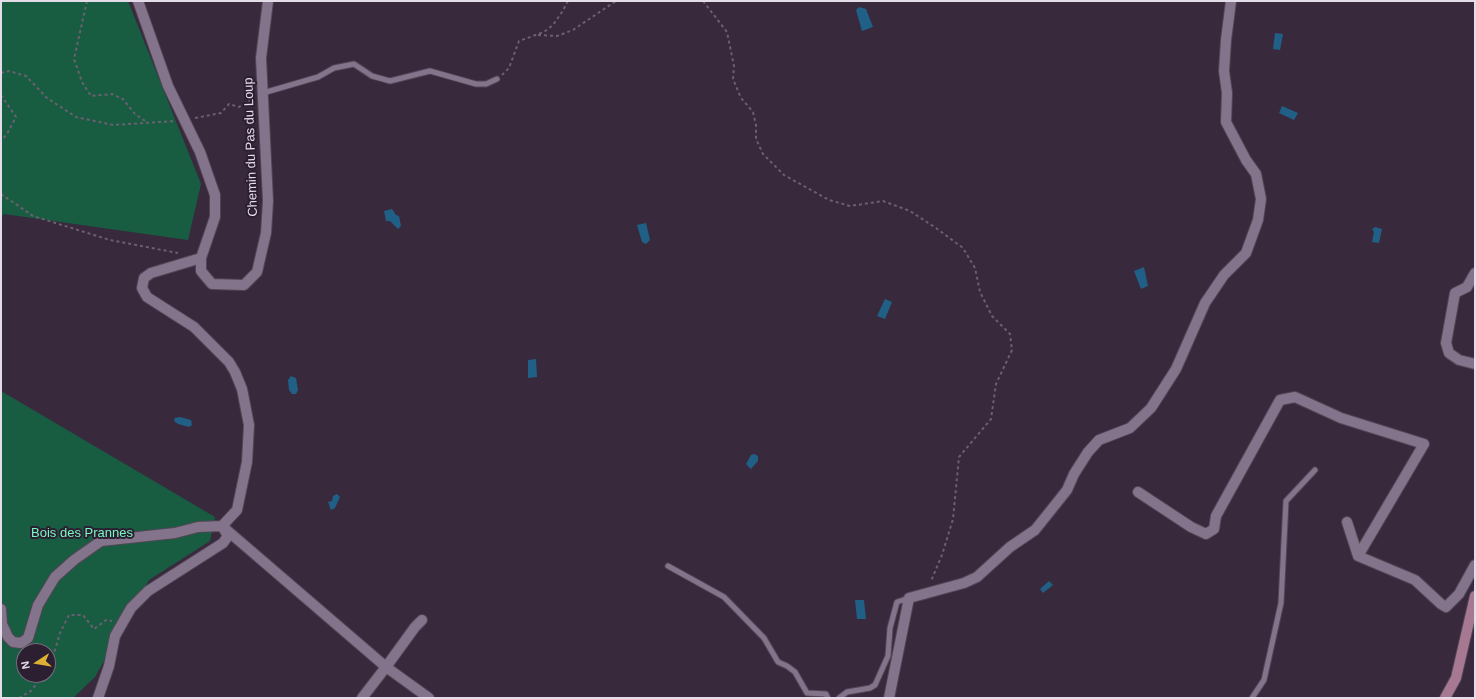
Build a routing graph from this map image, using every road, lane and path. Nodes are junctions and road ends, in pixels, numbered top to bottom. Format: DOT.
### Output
graph roads {
  1 [pos="87,1"];
  2 [pos="138,1"];
  3 [pos="268,1"];
  4 [pos="568,1"];
  5 [pos="616,1"];
  6 [pos="703,1"];
  7 [pos="1231,1"];
  8 [pos="537,35"];
  9 [pos="1,73"];
  10 [pos="497,79"];
  11 [pos="262,93"];
  12 [pos="1,95"];
  13 [pos="183,120"];
  14 [pos="148,123"];
  15 [pos="1,141"];
  16 [pos="1,194"];
  17 [pos="179,253"];
  18 [pos="202,258"];
  19 [pos="1475,273"];
  20 [pos="1475,364"];
  21 [pos="1315,470"];
  22 [pos="1138,492"];
  23 [pos="1347,522"];
  24 [pos="222,526"];
  25 [pos="1358,556"];
  26 [pos="1475,565"];
  27 [pos="668,566"];
  28 [pos="922,594"];
  29 [pos="1475,596"];
  30 [pos="909,598"];
  31 [pos="1,609"];
  32 [pos="422,620"];
  33 [pos="121,623"];
  34 [pos="56,647"];
  35 [pos="386,667"];
  36 [pos="37,683"];
  37 [pos="20,698"];
  38 [pos="98,698"];
  39 [pos="362,698"];
  40 [pos="429,698"];
  41 [pos="828,698"];
  42 [pos="839,698"];
  43 [pos="889,698"];
  44 [pos="1252,698"];
  45 [pos="1445,698"];
  1 -- 14 [label="path"];
  2 -- 13 [label="street, Chemin du Pas du Loup"];
  3 -- 11 [label="street, Chemin du Pas du Loup"];
  4 -- 8 [label="path"];
  5 -- 8 [label="path"];
  6 -- 28 [label="path"];
  7 -- 28 [label="street"];
  8 -- 10 [label="path"];
  9 -- 14 [label="path"];
  10 -- 11 [label="lane"];
  11 -- 13 [label="path"];
  11 -- 18 [label="street, Chemin du Pas du Loup"];
  12 -- 15 [label="path"];
  13 -- 14 [label="path"];
  13 -- 18 [label="street, Chemin du Pas du Loup"];
  16 -- 17 [label="path"];
  18 -- 24 [label="street"];
  19 -- 20 [label="street"];
  21 -- 44 [label="lane"];
  22 -- 25 [label="street"];
  23 -- 25 [label="street"];
  24 -- 31 [label="street"];
  24 -- 33 [label="street"];
  24 -- 35 [label="street"];
  25 -- 26 [label="street"];
  27 -- 41 [label="lane"];
  28 -- 30 [label="street"];
  29 -- 45 [label="street"];
  30 -- 42 [label="lane"];
  30 -- 43 [label="street"];
  32 -- 35 [label="street"];
  33 -- 34 [label="path"];
  33 -- 38 [label="street"];
  35 -- 39 [label="street"];
  35 -- 40 [label="street"];
  36 -- 37 [label="path"];
}
